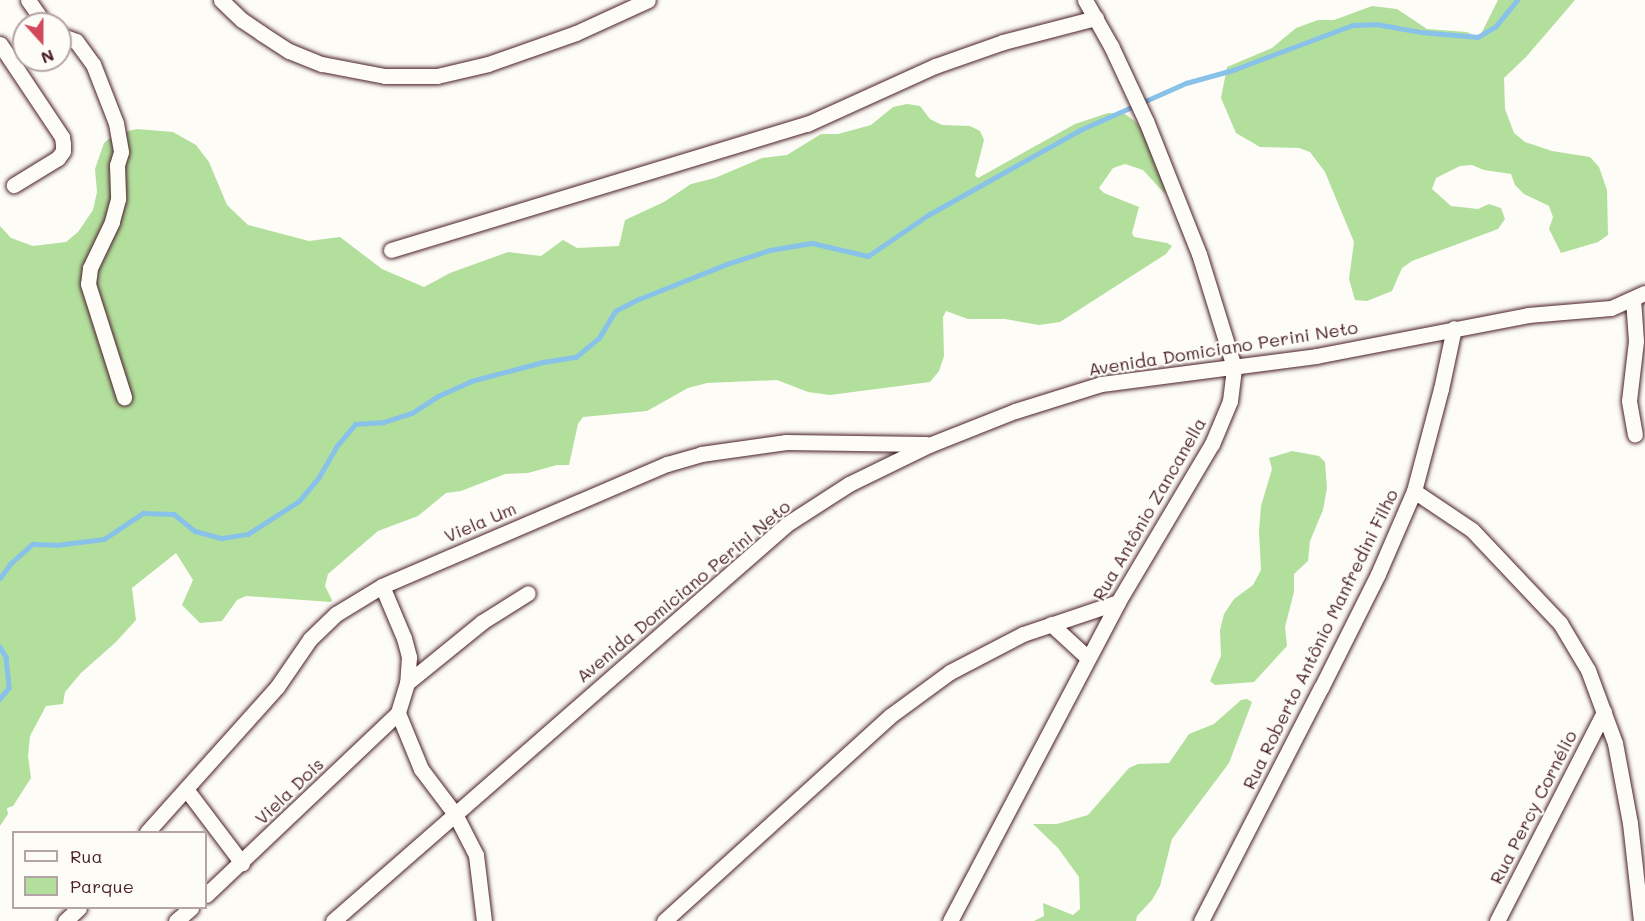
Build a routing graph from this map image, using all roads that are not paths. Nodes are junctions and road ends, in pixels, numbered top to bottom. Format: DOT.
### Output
graph roads {
  1 [pos="221,0"];
  2 [pos="646,0"];
  3 [pos="1086,0"];
  4 [pos="1096,18"];
  5 [pos="72,40"];
  6 [pos="0,44"];
  7 [pos="14,185"];
  8 [pos="391,250"];
  9 [pos="1639,296"];
  10 [pos="1454,328"];
  11 [pos="1234,367"];
  12 [pos="124,397"];
  13 [pos="1635,434"];
  14 [pos="928,444"];
  15 [pos="1414,491"];
  16 [pos="382,586"];
  17 [pos="528,593"];
  18 [pos="1118,602"];
  19 [pos="1052,624"];
  20 [pos="1088,658"];
  21 [pos="407,683"];
  22 [pos="1604,712"];
  23 [pos="398,713"];
  24 [pos="186,789"];
  25 [pos="455,814"];
  26 [pos="148,831"];
  27 [pos="242,863"];
  28 [pos="207,894"];
  29 [pos="78,909"];
  30 [pos="190,909"];
  31 [pos="65,921"];
  32 [pos="176,921"];
  33 [pos="333,921"];
  34 [pos="484,921"];
  35 [pos="664,921"];
  36 [pos="950,921"];
  37 [pos="1201,921"];
  38 [pos="1497,921"];
  39 [pos="1641,921"];
  1 -- 2 [label="street"];
  3 -- 4 [label="street, Rua Antônio Zancanella"];
  4 -- 8 [label="street"];
  4 -- 11 [label="street, Rua Antônio Zancanella"];
  5 -- 12 [label="street"];
  6 -- 7 [label="street"];
  9 -- 10 [label="street, Avenida Domiciano Perini Neto"];
  9 -- 13 [label="street"];
  10 -- 11 [label="street, Avenida Domiciano Perini Neto"];
  10 -- 15 [label="street, Rua Roberto Antônio Manfredini Filho"];
  11 -- 14 [label="street, Avenida Domiciano Perini Neto"];
  11 -- 18 [label="street, Rua Antônio Zancanella"];
  14 -- 16 [label="street, Viela Um"];
  14 -- 25 [label="street, Avenida Domiciano Perini Neto"];
  15 -- 22 [label="street"];
  15 -- 37 [label="street, Rua Roberto Antônio Manfredini Filho"];
  16 -- 21 [label="street"];
  16 -- 24 [label="street, Viela Um"];
  17 -- 21 [label="street"];
  18 -- 19 [label="street"];
  18 -- 20 [label="street, Rua Antônio Zancanella"];
  19 -- 20 [label="street"];
  19 -- 35 [label="street"];
  20 -- 36 [label="street, Rua Antônio Zancanella"];
  21 -- 23 [label="street"];
  22 -- 38 [label="street, Rua Percy Cornélio"];
  22 -- 39 [label="street"];
  23 -- 25 [label="street"];
  23 -- 27 [label="street, Viela Dois"];
  24 -- 26 [label="street, Viela Um"];
  24 -- 27 [label="street"];
  25 -- 33 [label="street, Avenida Domiciano Perini Neto"];
  25 -- 34 [label="street"];
  27 -- 28 [label="street, Viela Dois"];
  29 -- 31 [label="street"];
  30 -- 32 [label="street"];
}
